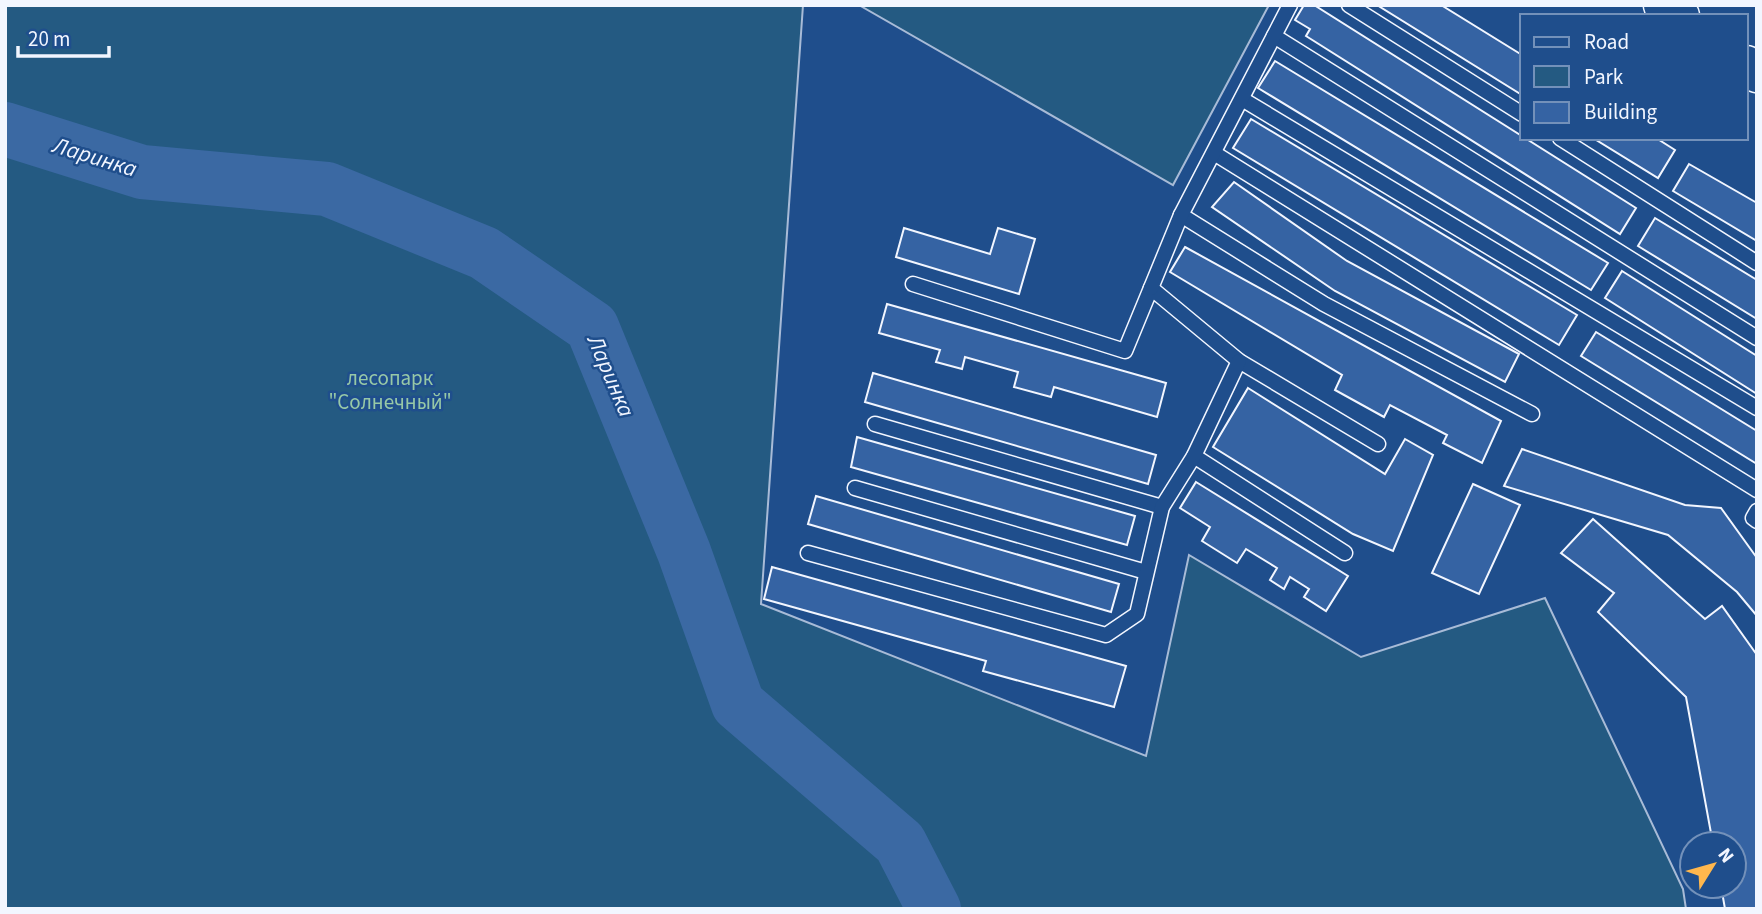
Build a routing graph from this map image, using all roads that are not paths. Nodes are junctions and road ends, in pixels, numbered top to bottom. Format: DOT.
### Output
graph roads {
  1 [pos="1290,5"];
  2 [pos="1349,5"];
  3 [pos="1274,36"];
  4 [pos="1242,99"];
  5 [pos="1520,113"];
  6 [pos="1563,140"];
  7 [pos="1214,153"];
  8 [pos="1181,215"];
  9 [pos="1757,263"];
  10 [pos="913,284"];
  11 [pos="1151,288"];
  12 [pos="1757,338"];
  13 [pos="1239,361"];
  14 [pos="1757,408"];
  15 [pos="1532,414"];
  16 [pos="875,424"];
  17 [pos="1378,444"];
  18 [pos="1194,456"];
  19 [pos="855,488"];
  20 [pos="1757,490"];
  21 [pos="1163,507"];
  22 [pos="1757,511"];
  23 [pos="1757,521"];
  24 [pos="808,553"];
  25 [pos="1345,553"];
  26 [pos="1146,572"];
  1 -- 3 [label="lane"];
  2 -- 5 [label="lane"];
  3 -- 4 [label="lane"];
  3 -- 12 [label="lane"];
  4 -- 7 [label="lane"];
  4 -- 14 [label="lane"];
  6 -- 9 [label="lane"];
  7 -- 8 [label="lane"];
  7 -- 20 [label="lane"];
  8 -- 11 [label="lane"];
  8 -- 15 [label="lane"];
  10 -- 11 [label="lane"];
  11 -- 13 [label="lane"];
  13 -- 17 [label="lane"];
  13 -- 18 [label="lane"];
  16 -- 21 [label="lane"];
  18 -- 21 [label="lane"];
  18 -- 25 [label="lane"];
  19 -- 26 [label="lane"];
  21 -- 26 [label="lane"];
  22 -- 23 [label="lane"];
  24 -- 26 [label="lane"];
}
